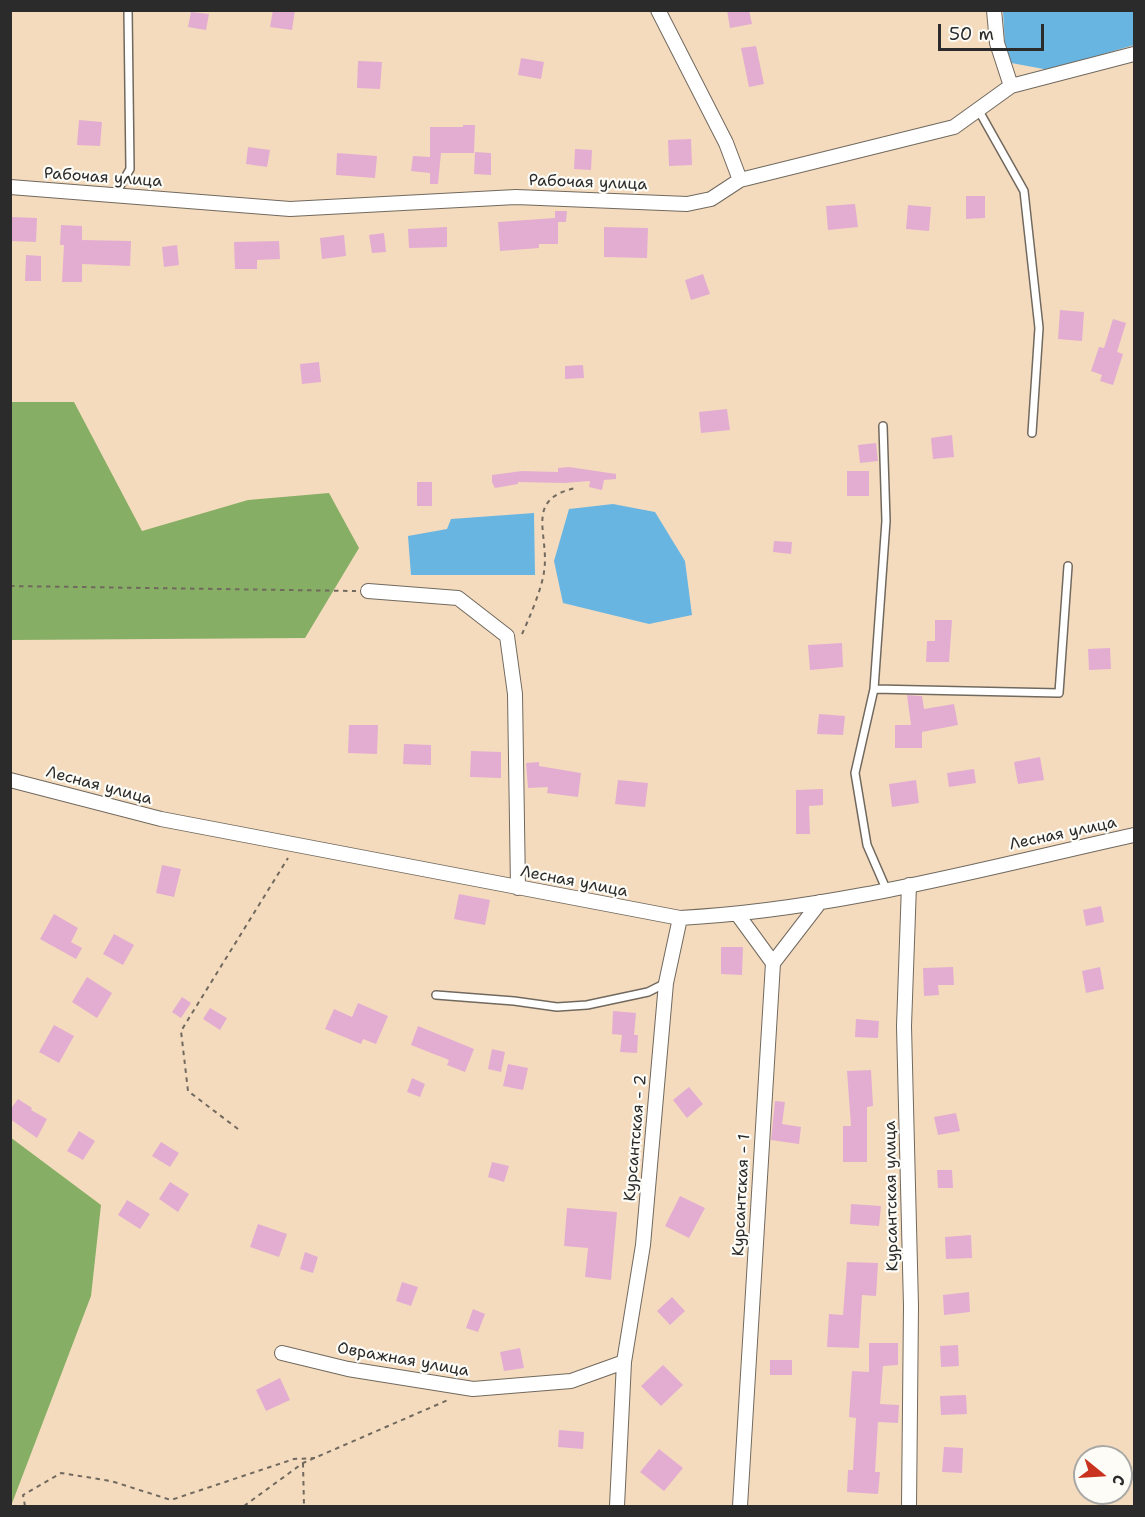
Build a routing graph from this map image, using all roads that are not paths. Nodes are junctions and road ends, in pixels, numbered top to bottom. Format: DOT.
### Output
graph roads {
  1 [pos="128,10"];
  2 [pos="658,10"];
  3 [pos="994,10"];
  4 [pos="1134,54"];
  5 [pos="1011,86"];
  6 [pos="979,111"];
  7 [pos="740,180"];
  8 [pos="10,187"];
  9 [pos="115,195"];
  10 [pos="883,426"];
  11 [pos="1032,433"];
  12 [pos="1068,566"];
  13 [pos="368,591"];
  14 [pos="874,689"];
  15 [pos="10,780"];
  16 [pos="1134,835"];
  17 [pos="909,885"];
  18 [pos="518,888"];
  19 [pos="887,891"];
  20 [pos="820,902"];
  21 [pos="738,915"];
  22 [pos="680,918"];
  23 [pos="773,963"];
  24 [pos="666,983"];
  25 [pos="436,995"];
  26 [pos="282,1353"];
  27 [pos="624,1362"];
  28 [pos="617,1506"];
  29 [pos="740,1506"];
  30 [pos="909,1506"];
  1 -- 9 [label="lane"];
  2 -- 7 [label="street"];
  3 -- 5 [label="street"];
  4 -- 5 [label="street, Рабочая улица"];
  5 -- 6 [label="street, Рабочая улица"];
  6 -- 7 [label="street, Рабочая улица"];
  6 -- 11 [label="lane"];
  7 -- 9 [label="street, Рабочая улица"];
  8 -- 9 [label="street, Рабочая улица"];
  10 -- 14 [label="lane"];
  12 -- 14 [label="lane"];
  13 -- 18 [label="street"];
  14 -- 19 [label="lane"];
  15 -- 18 [label="street, Лесная улица"];
  16 -- 17 [label="street, Лесная улица"];
  17 -- 19 [label="street, Лесная улица"];
  17 -- 30 [label="street, Курсантская улица"];
  18 -- 22 [label="street, Лесная улица"];
  19 -- 20 [label="street, Лесная улица"];
  20 -- 21 [label="street, Лесная улица"];
  20 -- 23 [label="street"];
  21 -- 22 [label="street, Лесная улица"];
  21 -- 23 [label="street"];
  22 -- 24 [label="street, Курсантская - 2"];
  23 -- 29 [label="street, Курсантская - 1"];
  24 -- 25 [label="lane"];
  24 -- 27 [label="street, Курсантская - 2"];
  26 -- 27 [label="street, Овражная улица"];
  27 -- 28 [label="street, Курсантская - 2"];
}
